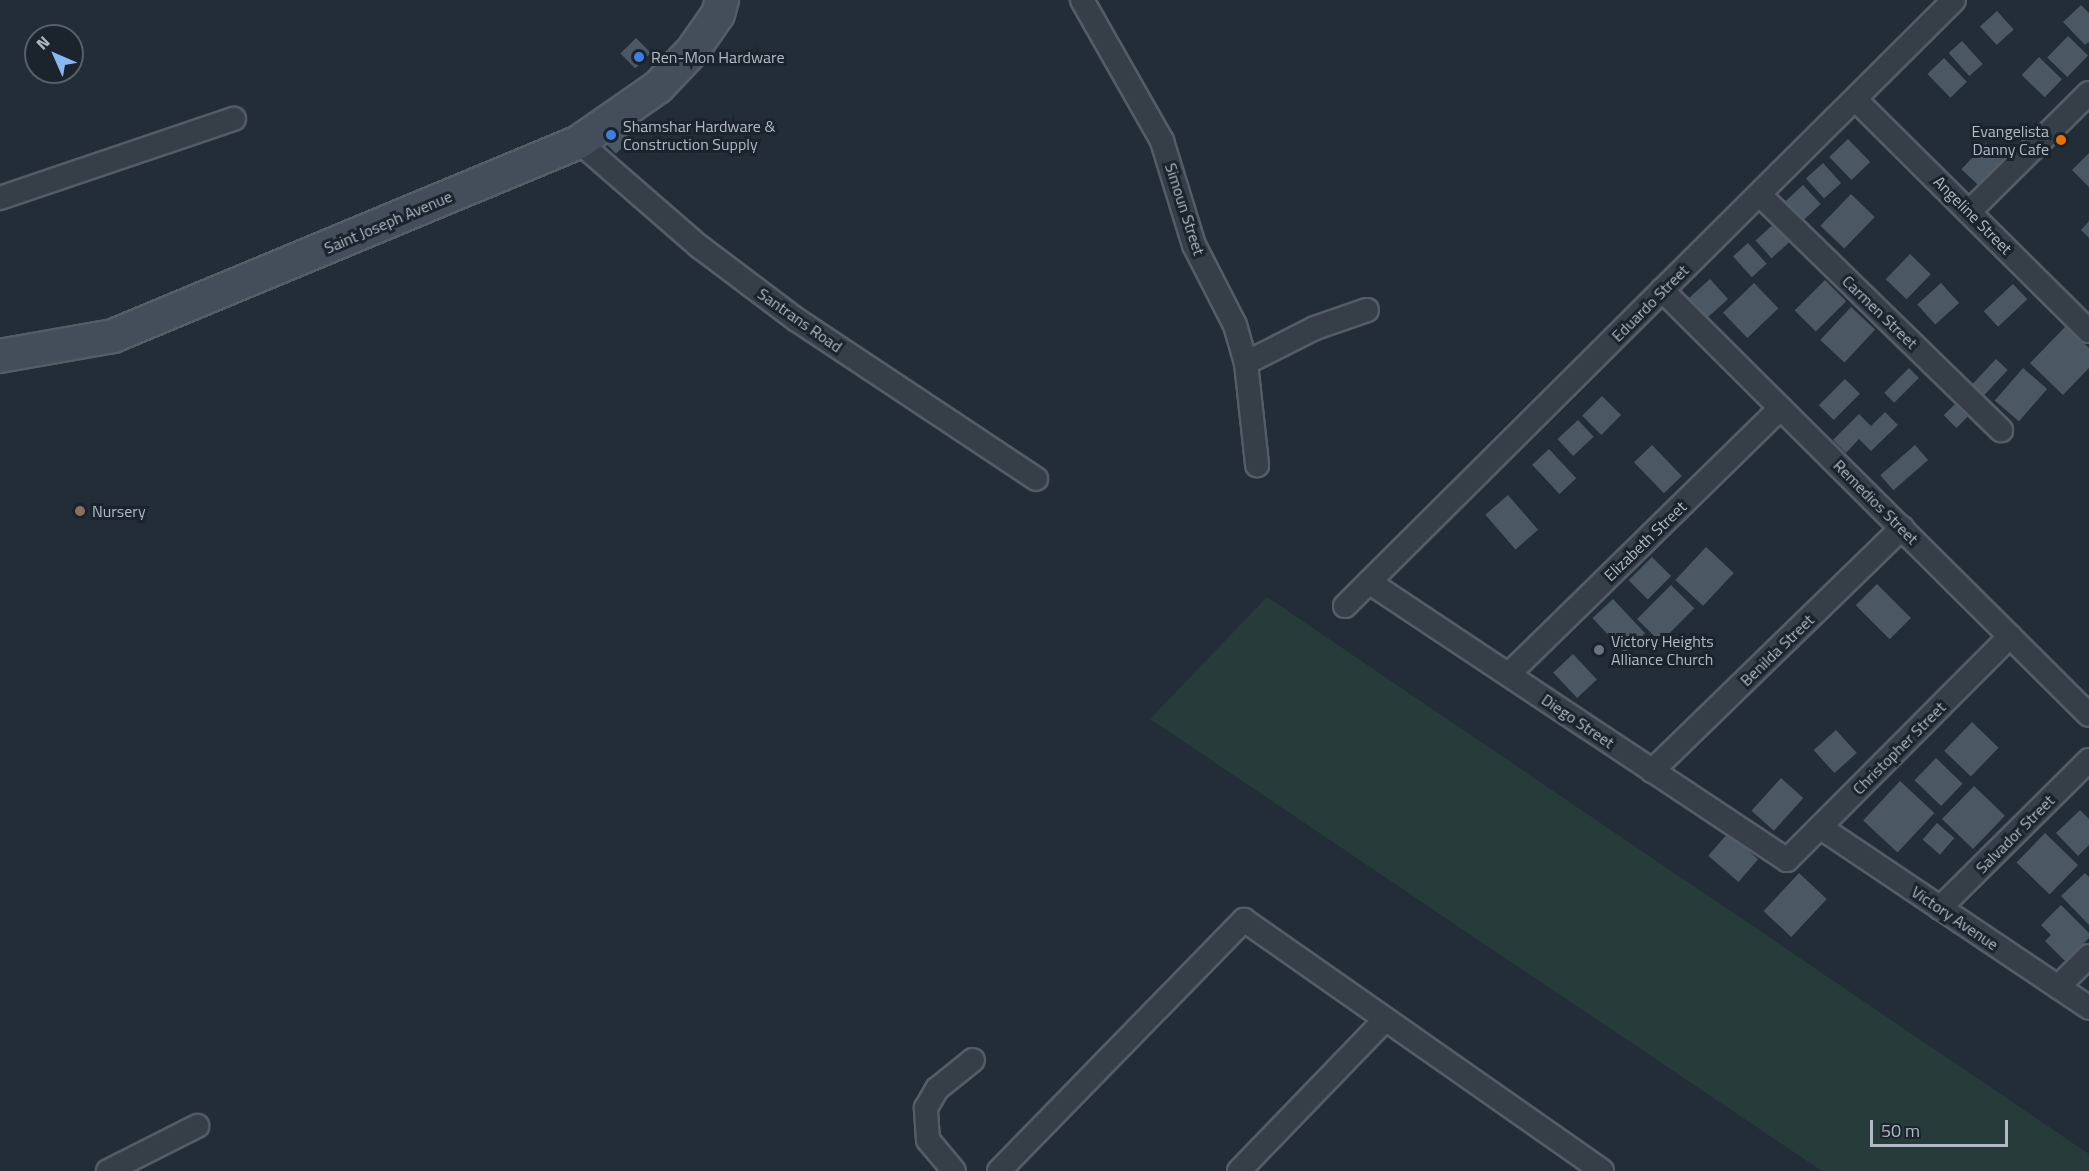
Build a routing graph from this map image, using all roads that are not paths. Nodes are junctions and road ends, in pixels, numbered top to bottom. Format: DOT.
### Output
graph roads {
  1 [pos="722,0"];
  2 [pos="1082,0"];
  3 [pos="1954,0"];
  4 [pos="2089,93"];
  5 [pos="1856,100"];
  6 [pos="234,119"];
  7 [pos="579,142"];
  8 [pos="1760,195"];
  9 [pos="0,198"];
  10 [pos="1969,212"];
  11 [pos="1662,290"];
  12 [pos="1367,310"];
  13 [pos="2089,329"];
  14 [pos="0,356"];
  15 [pos="1246,363"];
  16 [pos="1781,408"];
  17 [pos="2001,430"];
  18 [pos="1257,465"];
  19 [pos="1036,479"];
  20 [pos="1902,528"];
  21 [pos="1369,582"];
  22 [pos="1345,606"];
  23 [pos="2010,636"];
  24 [pos="1509,674"];
  25 [pos="2089,715"];
  26 [pos="2089,760"];
  27 [pos="1652,771"];
  28 [pos="1820,827"];
  29 [pos="1788,860"];
  30 [pos="1940,908"];
  31 [pos="2089,956"];
  32 [pos="2058,987"];
  33 [pos="2089,1008"];
  34 [pos="1384,1021"];
  35 [pos="973,1060"];
  36 [pos="197,1126"];
  37 [pos="108,1171"];
  38 [pos="954,1171"];
  39 [pos="999,1171"];
  40 [pos="1239,1171"];
  41 [pos="1602,1171"];
  1 -- 7 [label="main road, Saint Joseph Avenue"];
  2 -- 15 [label="street, Simoun Street"];
  3 -- 5 [label="street, Eduardo Street"];
  4 -- 10 [label="street"];
  5 -- 8 [label="street, Eduardo Street"];
  5 -- 10 [label="street, Angeline Street"];
  6 -- 9 [label="street"];
  7 -- 14 [label="main road, Saint Joseph Avenue"];
  7 -- 19 [label="street, Santrans Road"];
  8 -- 11 [label="street, Eduardo Street"];
  8 -- 17 [label="street, Carmen Street"];
  10 -- 13 [label="street, Angeline Street"];
  11 -- 16 [label="street, Remedios Street"];
  11 -- 21 [label="street, Eduardo Street"];
  12 -- 15 [label="street"];
  15 -- 18 [label="street, Simoun Street"];
  16 -- 20 [label="street, Remedios Street"];
  16 -- 24 [label="street, Elizabeth Street"];
  20 -- 23 [label="street, Remedios Street"];
  20 -- 27 [label="street, Benilda Street"];
  21 -- 22 [label="street, Eduardo Street"];
  21 -- 24 [label="street, Diego Street"];
  23 -- 25 [label="street, Remedios Street"];
  23 -- 28 [label="street, Christopher Street"];
  24 -- 27 [label="street, Diego Street"];
  26 -- 30 [label="street, Salvador Street"];
  27 -- 29 [label="street, Diego Street"];
  28 -- 29 [label="street, Christopher Street"];
  28 -- 30 [label="street, Victory Avenue"];
  30 -- 32 [label="street, Victory Avenue"];
  31 -- 32 [label="street"];
  32 -- 33 [label="street, Victory Avenue"];
  34 -- 39 [label="street"];
  34 -- 40 [label="street"];
  34 -- 41 [label="street"];
  35 -- 38 [label="street"];
  36 -- 37 [label="street"];
}
